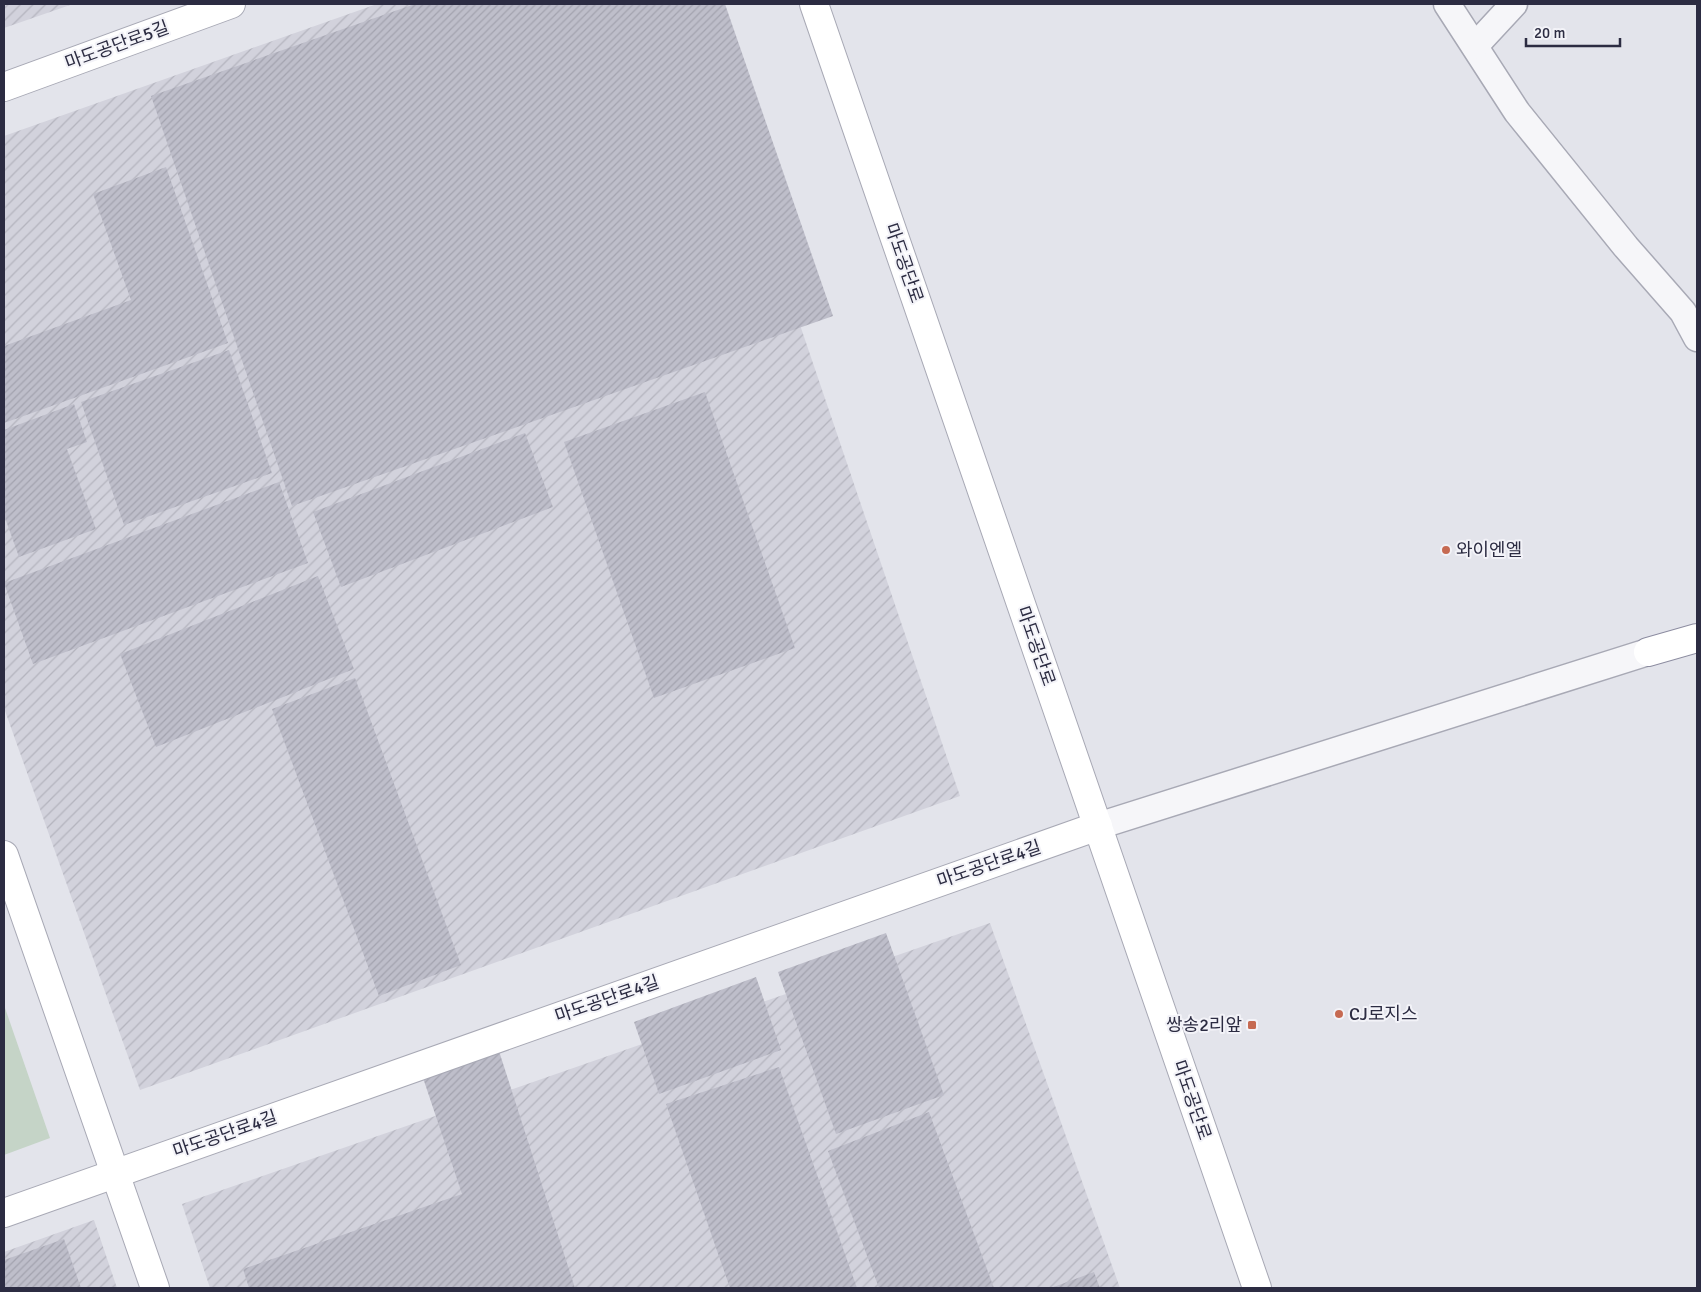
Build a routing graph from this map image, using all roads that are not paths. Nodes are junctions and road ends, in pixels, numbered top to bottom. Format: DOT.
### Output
graph roads {
  1 [pos="231,4"];
  2 [pos="814,4"];
  3 [pos="1447,4"];
  4 [pos="1514,4"];
  5 [pos="1475,46"];
  6 [pos="4,86"];
  7 [pos="1697,338"];
  8 [pos="1697,638"];
  9 [pos="1697,644"];
  10 [pos="1648,652"];
  11 [pos="1098,826"];
  12 [pos="4,855"];
  13 [pos="116,1173"];
  14 [pos="4,1213"];
  15 [pos="155,1288"];
  16 [pos="1257,1288"];
  1 -- 6 [label="main road, 마도공단로5길"];
  2 -- 11 [label="main road, 마도공단로"];
  3 -- 5 [label="street"];
  4 -- 5 [label="street"];
  5 -- 7 [label="street"];
  8 -- 10 [label="main road"];
  9 -- 10 [label="main road"];
  10 -- 11 [label="street"];
  11 -- 13 [label="main road, 마도공단로4길"];
  11 -- 16 [label="main road, 마도공단로"];
  12 -- 13 [label="main road"];
  13 -- 14 [label="main road, 마도공단로4길"];
  13 -- 15 [label="main road"];
}
